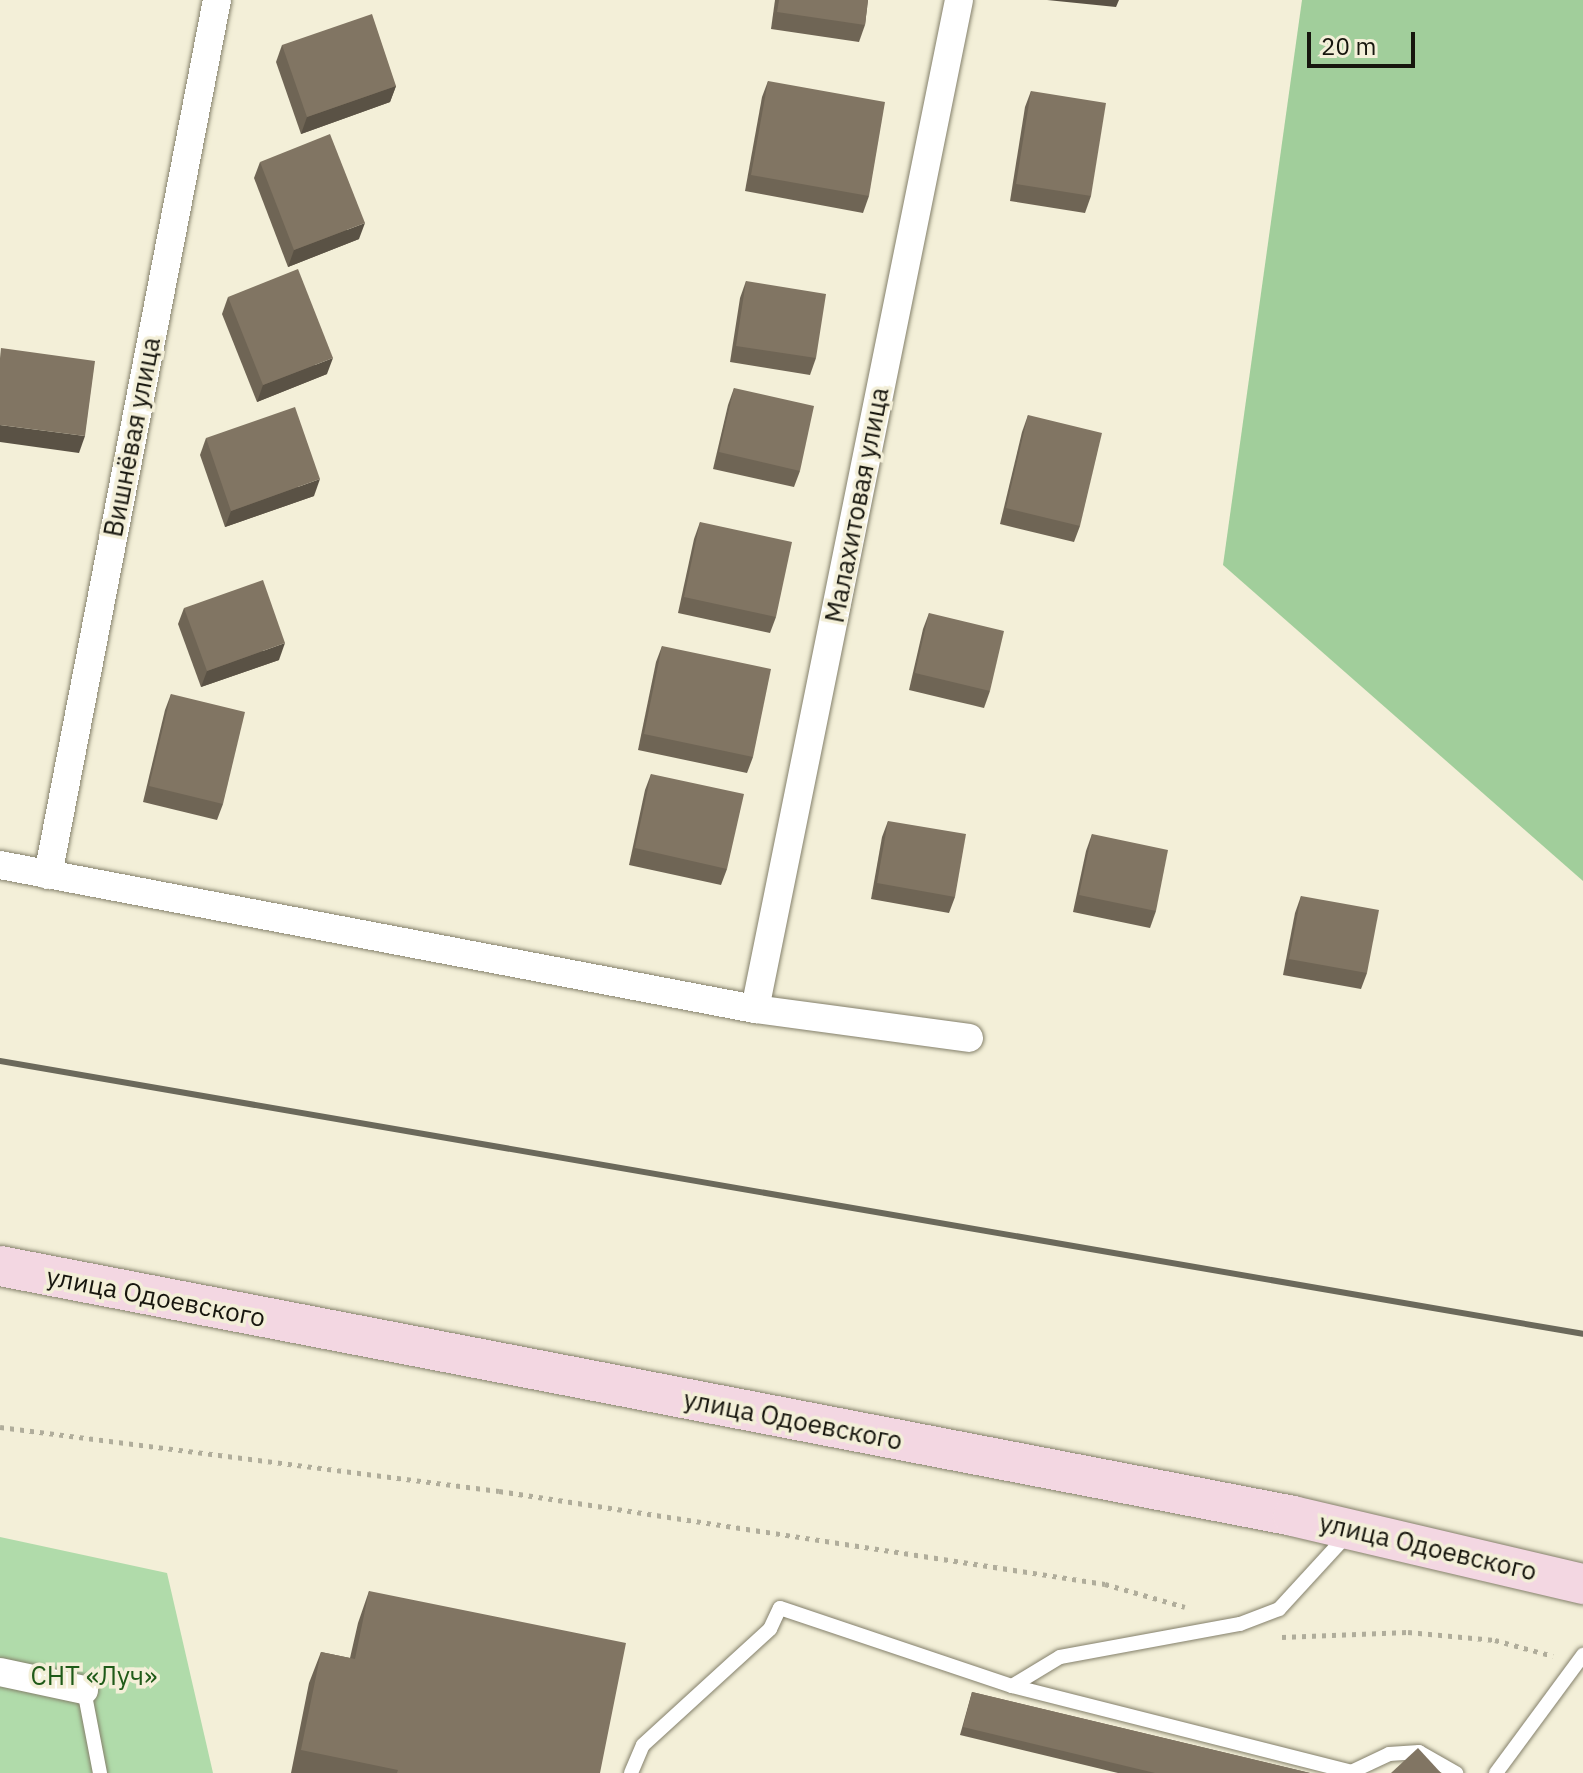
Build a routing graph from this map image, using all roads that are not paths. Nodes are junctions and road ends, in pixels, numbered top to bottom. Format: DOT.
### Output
graph roads {
  1 [pos="217,0"];
  2 [pos="959,0"];
  3 [pos="0,865"];
  4 [pos="48,875"];
  5 [pos="755,1009"];
  6 [pos="969,1038"];
  7 [pos="0,1266"];
  8 [pos="1352,1529"];
  9 [pos="1583,1584"];
  10 [pos="1580,1658"];
  11 [pos="0,1672"];
  12 [pos="1012,1686"];
  13 [pos="84,1690"];
  14 [pos="100,1773"];
  15 [pos="631,1773"];
  16 [pos="1456,1773"];
  17 [pos="1496,1773"];
  1 -- 4 [label="street, Вишнёвая улица"];
  2 -- 5 [label="street, Малахитовая улица"];
  3 -- 4 [label="street"];
  4 -- 5 [label="street"];
  5 -- 6 [label="street"];
  7 -- 8 [label="street, улица Одоевского"];
  8 -- 9 [label="street, улица Одоевского"];
  8 -- 12 [label="lane"];
  10 -- 17 [label="lane"];
  11 -- 13 [label="street"];
  12 -- 15 [label="lane"];
  12 -- 16 [label="lane"];
  13 -- 14 [label="lane"];
}
